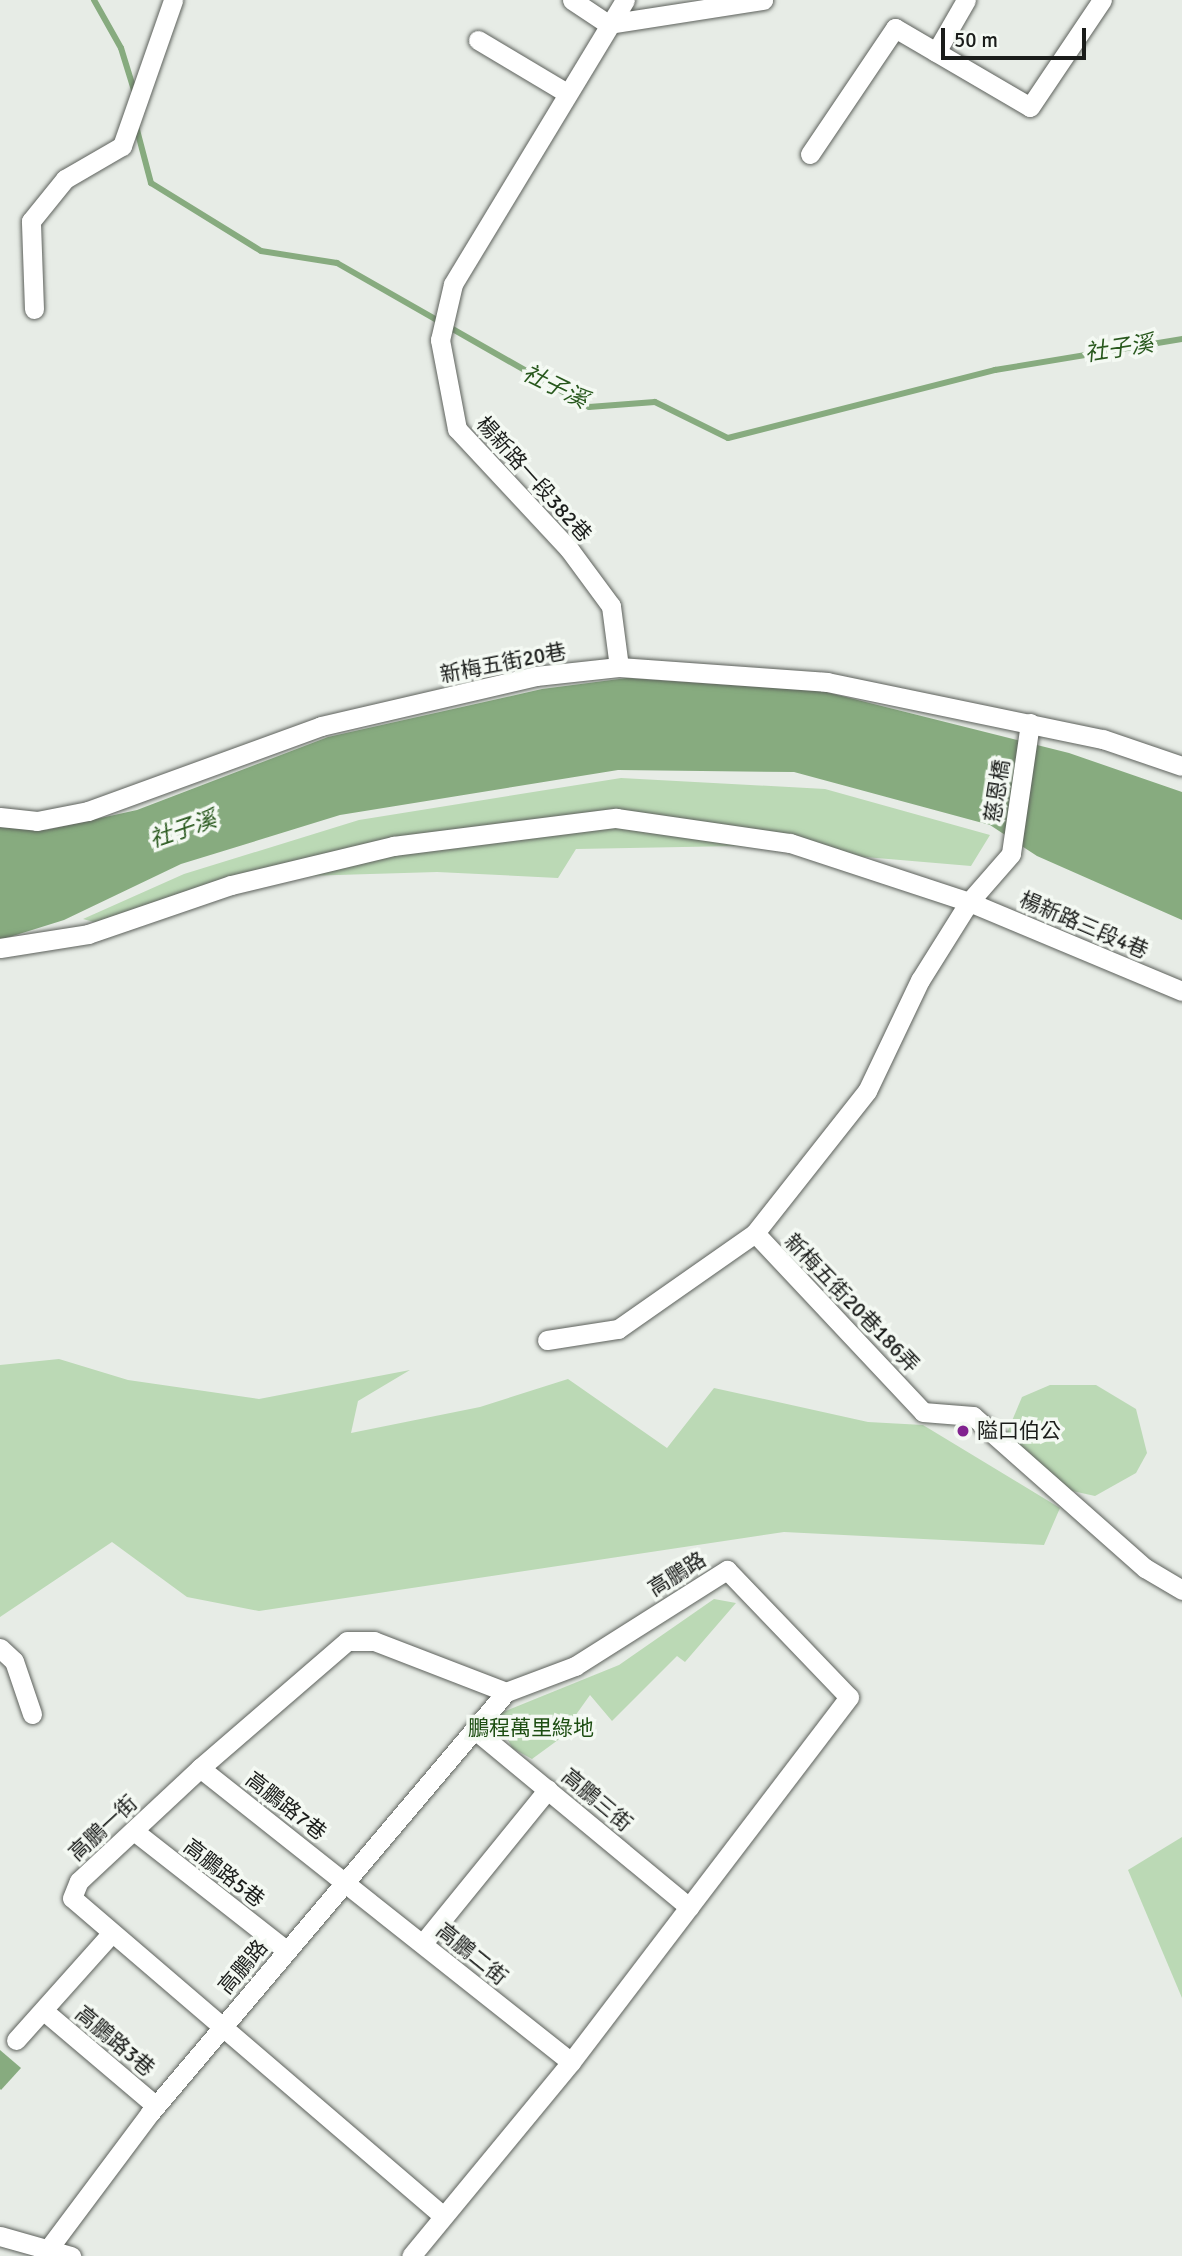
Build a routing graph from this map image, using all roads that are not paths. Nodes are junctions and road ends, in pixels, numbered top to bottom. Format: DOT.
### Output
graph roads {
  1 [pos="173,0"];
  2 [pos="572,0"];
  3 [pos="625,0"];
  4 [pos="762,0"];
  5 [pos="966,0"];
  6 [pos="1102,0"];
  7 [pos="608,24"];
  8 [pos="478,40"];
  9 [pos="936,52"];
  10 [pos="567,93"];
  11 [pos="810,155"];
  12 [pos="34,309"];
  13 [pos="619,667"];
  14 [pos="1029,729"];
  15 [pos="1182,766"];
  16 [pos="0,817"];
  17 [pos="1011,854"];
  18 [pos="969,902"];
  19 [pos="0,948"];
  20 [pos="1182,991"];
  21 [pos="755,1233"];
  22 [pos="547,1340"];
  23 [pos="1182,1590"];
  24 [pos="0,1648"];
  25 [pos="506,1692"];
  26 [pos="32,1714"];
  27 [pos="475,1730"];
  28 [pos="200,1768"];
  29 [pos="548,1789"];
  30 [pos="134,1831"];
  31 [pos="345,1880"];
  32 [pos="689,1906"];
  33 [pos="110,1935"];
  34 [pos="423,1943"];
  35 [pos="286,1950"];
  36 [pos="44,2011"];
  37 [pos="222,2028"];
  38 [pos="16,2040"];
  39 [pos="571,2062"];
  40 [pos="156,2106"];
  41 [pos="442,2215"];
  42 [pos="0,2236"];
  43 [pos="44,2252"];
  44 [pos="71,2256"];
  45 [pos="411,2256"];
  1 -- 12 [label="street"];
  2 -- 7 [label="street"];
  3 -- 7 [label="street, 楊新路一段382巷"];
  4 -- 7 [label="street"];
  5 -- 9 [label="street"];
  6 -- 9 [label="street"];
  7 -- 10 [label="street, 楊新路一段382巷"];
  8 -- 10 [label="street"];
  9 -- 11 [label="street"];
  10 -- 13 [label="street, 楊新路一段382巷"];
  13 -- 14 [label="street, 新梅五街20巷"];
  13 -- 16 [label="street, 新梅五街20巷"];
  14 -- 15 [label="street, 新梅五街20巷"];
  14 -- 17 [label="street, 慈恩橋"];
  17 -- 18 [label="street, 新梅五街20巷186弄"];
  18 -- 19 [label="street, 楊新路三段4巷"];
  18 -- 20 [label="street, 楊新路三段4巷"];
  18 -- 21 [label="street, 新梅五街20巷186弄"];
  21 -- 22 [label="street"];
  21 -- 23 [label="street, 新梅五街20巷186弄"];
  24 -- 26 [label="street"];
  25 -- 27 [label="street, 高鵬路"];
  25 -- 28 [label="street, 高鵬一街"];
  25 -- 32 [label="street, 高鵬路"];
  27 -- 29 [label="street, 高鵬三街"];
  27 -- 31 [label="street, 高鵬路"];
  28 -- 30 [label="street, 高鵬一街"];
  28 -- 31 [label="street, 高鵬路7巷"];
  29 -- 32 [label="street, 高鵬三街"];
  29 -- 34 [label="street"];
  30 -- 33 [label="street, 高鵬一街"];
  30 -- 35 [label="street, 高鵬路5巷"];
  31 -- 34 [label="street, 高鵬二街"];
  31 -- 35 [label="street, 高鵬路"];
  32 -- 39 [label="street, 高鵬路"];
  33 -- 36 [label="street"];
  33 -- 37 [label="street, 高鵬一街"];
  34 -- 39 [label="street, 高鵬二街"];
  35 -- 37 [label="street, 高鵬路"];
  36 -- 38 [label="street"];
  36 -- 40 [label="street, 高鵬路3巷"];
  37 -- 40 [label="street, 高鵬路"];
  37 -- 41 [label="street, 高鵬一街"];
  39 -- 41 [label="street, 高鵬路"];
  40 -- 43 [label="street, 高鵬路"];
  41 -- 45 [label="street, 高鵬路"];
  42 -- 43 [label="street"];
  43 -- 44 [label="street"];
}
